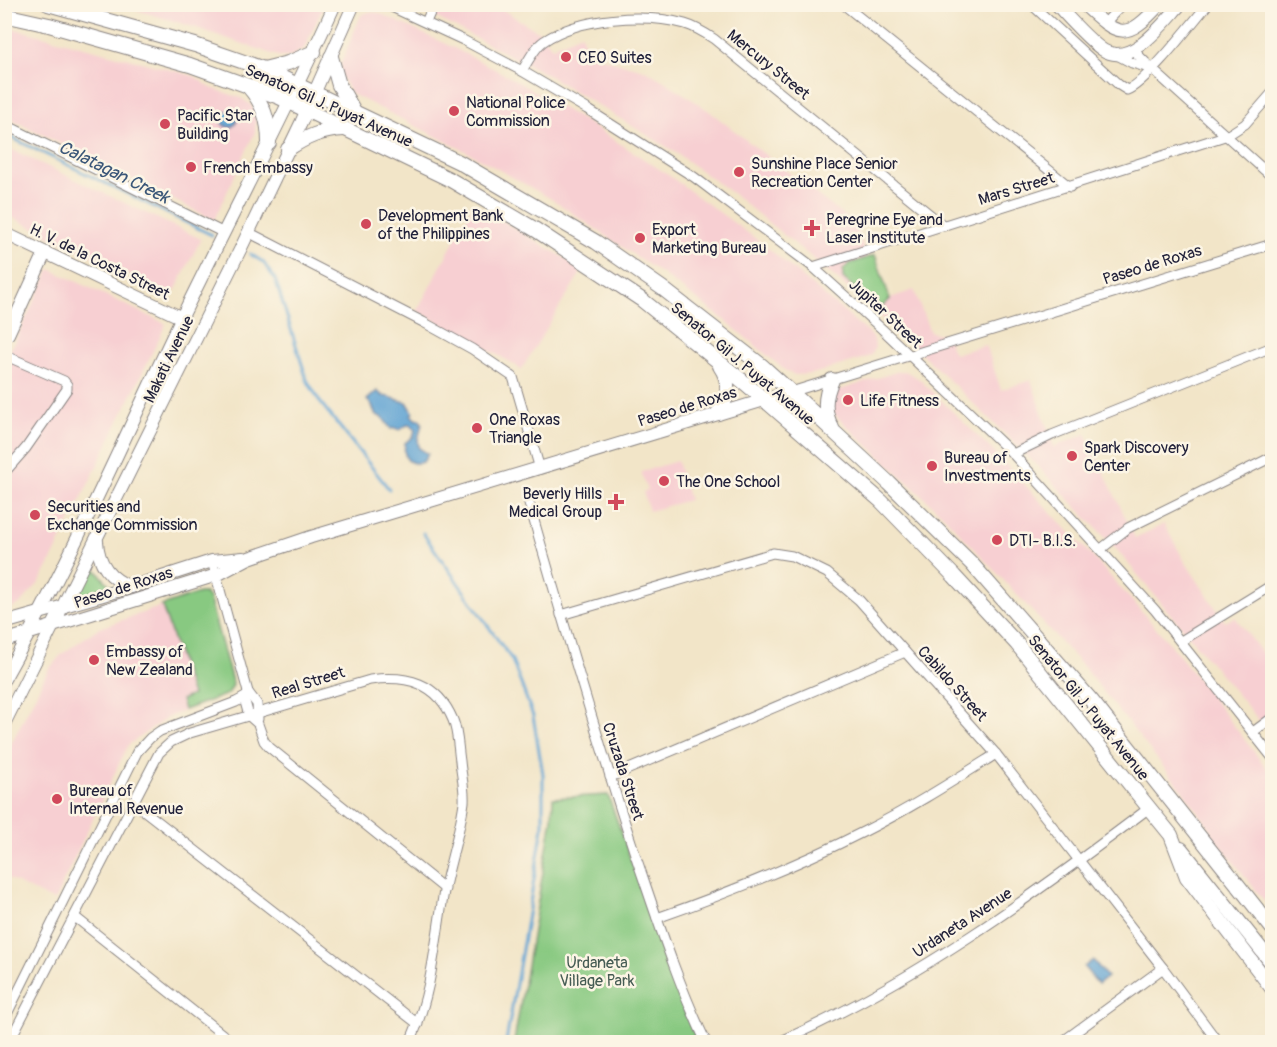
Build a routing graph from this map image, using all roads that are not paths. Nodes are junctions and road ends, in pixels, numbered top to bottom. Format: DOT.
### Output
graph roads {
  1 [pos="48,4"];
  2 [pos="335,4"];
  3 [pos="354,4"];
  4 [pos="385,4"];
  5 [pos="434,4"];
  6 [pos="843,4"];
  7 [pos="1031,4"];
  8 [pos="1056,4"];
  9 [pos="1083,4"];
  10 [pos="1123,4"];
  11 [pos="1160,4"];
  12 [pos="1181,4"];
  13 [pos="1208,4"];
  14 [pos="4,15"];
  15 [pos="426,22"];
  16 [pos="1104,24"];
  17 [pos="1133,50"];
  18 [pos="314,52"];
  19 [pos="1115,54"];
  20 [pos="331,57"];
  21 [pos="264,69"];
  22 [pos="1152,69"];
  23 [pos="522,70"];
  24 [pos="248,86"];
  25 [pos="298,86"];
  26 [pos="314,93"];
  27 [pos="1272,93"];
  28 [pos="290,102"];
  29 [pos="307,110"];
  30 [pos="355,113"];
  31 [pos="4,124"];
  32 [pos="345,129"];
  33 [pos="1228,135"];
  34 [pos="269,143"];
  35 [pos="288,149"];
  36 [pos="1272,177"];
  37 [pos="1070,187"];
  38 [pos="944,226"];
  39 [pos="248,232"];
  40 [pos="4,233"];
  41 [pos="220,242"];
  42 [pos="1272,244"];
  43 [pos="45,253"];
  44 [pos="813,267"];
  45 [pos="182,318"];
  46 [pos="6,338"];
  47 [pos="1272,347"];
  48 [pos="4,355"];
  49 [pos="910,356"];
  50 [pos="715,360"];
  51 [pos="832,380"];
  52 [pos="791,392"];
  53 [pos="764,400"];
  54 [pos="718,413"];
  55 [pos="832,430"];
  56 [pos="1013,454"];
  57 [pos="1272,457"];
  58 [pos="540,469"];
  59 [pos="4,473"];
  60 [pos="529,503"];
  61 [pos="97,541"];
  62 [pos="1101,549"];
  63 [pos="249,558"];
  64 [pos="212,561"];
  65 [pos="216,575"];
  66 [pos="1272,585"];
  67 [pos="131,587"];
  68 [pos="64,605"];
  69 [pos="42,612"];
  70 [pos="561,615"];
  71 [pos="4,623"];
  72 [pos="54,626"];
  73 [pos="30,633"];
  74 [pos="4,641"];
  75 [pos="1182,641"];
  76 [pos="905,652"];
  77 [pos="4,679"];
  78 [pos="246,695"];
  79 [pos="259,713"];
  80 [pos="249,716"];
  81 [pos="1272,718"];
  82 [pos="4,724"];
  83 [pos="258,724"];
  84 [pos="1253,732"];
  85 [pos="996,754"];
  86 [pos="1272,757"];
  87 [pos="610,777"];
  88 [pos="134,802"];
  89 [pos="1149,808"];
  90 [pos="1170,836"];
  91 [pos="1198,836"];
  92 [pos="1078,860"];
  93 [pos="445,889"];
  94 [pos="75,916"];
  95 [pos="657,918"];
  96 [pos="1272,928"];
  97 [pos="1272,939"];
  98 [pos="1272,963"];
  99 [pos="1163,968"];
  100 [pos="1272,988"];
  101 [pos="4,1020"];
  102 [pos="418,1024"];
  103 [pos="9,1042"];
  104 [pos="232,1042"];
  105 [pos="410,1042"];
  106 [pos="706,1042"];
  107 [pos="779,1042"];
  108 [pos="1062,1042"];
  109 [pos="1218,1042"];
  1 -- 21 [label="main road, Senator Gil J. Puyat Avenue"];
  2 -- 18 [label="main road, Makati Avenue"];
  3 -- 20 [label="main road, Makati Avenue"];
  4 -- 15 [label="street, Jupiter Street"];
  5 -- 15 [label="street"];
  6 -- 37 [label="street"];
  7 -- 22 [label="street"];
  8 -- 19 [label="main road"];
  9 -- 16 [label="main road"];
  10 -- 16 [label="street"];
  11 -- 16 [label="main road"];
  12 -- 17 [label="main road"];
  13 -- 22 [label="street"];
  14 -- 24 [label="main road, Senator Gil J. Puyat Avenue"];
  15 -- 23 [label="street, Jupiter Street"];
  16 -- 17 [label="main road"];
  17 -- 19 [label="main road"];
  17 -- 22 [label="street"];
  18 -- 21 [label="main road"];
  18 -- 25 [label="main road, Makati Avenue"];
  19 -- 22 [label="street"];
  20 -- 26 [label="main road, Makati Avenue"];
  20 -- 30 [label="main road"];
  21 -- 25 [label="main road, Senator Gil J. Puyat Avenue"];
  22 -- 33 [label="street"];
  23 -- 38 [label="street, Mercury Street"];
  23 -- 44 [label="street, Jupiter Street"];
  24 -- 28 [label="main road, Senator Gil J. Puyat Avenue"];
  24 -- 34 [label="main road"];
  25 -- 26 [label="main road, Senator Gil J. Puyat Avenue"];
  25 -- 28 [label="main road, Makati Avenue"];
  26 -- 29 [label="main road, Makati Avenue"];
  26 -- 30 [label="main road, Senator Gil J. Puyat Avenue"];
  27 -- 33 [label="street, Mars Street"];
  28 -- 29 [label="main road, Senator Gil J. Puyat Avenue"];
  28 -- 34 [label="main road, Makati Avenue"];
  29 -- 32 [label="main road, Senator Gil J. Puyat Avenue"];
  29 -- 35 [label="main road, Makati Avenue"];
  30 -- 52 [label="main road, Senator Gil J. Puyat Avenue"];
  31 -- 41 [label="street"];
  32 -- 35 [label="main road"];
  32 -- 50 [label="main road, Senator Gil J. Puyat Avenue"];
  33 -- 36 [label="street"];
  33 -- 37 [label="street, Mars Street"];
  34 -- 41 [label="main road, Makati Avenue"];
  35 -- 39 [label="main road, Makati Avenue"];
  37 -- 38 [label="street, Mars Street"];
  38 -- 44 [label="street, Mars Street"];
  39 -- 58 [label="street"];
  39 -- 61 [label="main road, Makati Avenue"];
  40 -- 43 [label="main road, H. V. de la Costa Street"];
  41 -- 45 [label="main road, Makati Avenue"];
  42 -- 49 [label="street, Paseo de Roxas"];
  43 -- 45 [label="main road, H. V. de la Costa Street"];
  43 -- 46 [label="main road"];
  44 -- 49 [label="street, Jupiter Street"];
  45 -- 69 [label="main road, Makati Avenue"];
  47 -- 56 [label="street"];
  48 -- 59 [label="street"];
  49 -- 51 [label="street, Paseo de Roxas"];
  49 -- 56 [label="street, Jupiter Street"];
  50 -- 53 [label="main road, Senator Gil J. Puyat Avenue"];
  50 -- 54 [label="main road"];
  51 -- 52 [label="street, Paseo de Roxas"];
  51 -- 55 [label="main road"];
  52 -- 53 [label="main road, Paseo de Roxas"];
  52 -- 55 [label="main road, Senator Gil J. Puyat Avenue"];
  53 -- 54 [label="main road, Paseo de Roxas"];
  53 -- 89 [label="main road, Senator Gil J. Puyat Avenue"];
  54 -- 58 [label="main road, Paseo de Roxas"];
  55 -- 91 [label="main road, Senator Gil J. Puyat Avenue"];
  56 -- 62 [label="street, Jupiter Street"];
  57 -- 62 [label="street"];
  58 -- 63 [label="main road, Paseo de Roxas"];
  60 -- 70 [label="street, Cruzada Street"];
  61 -- 67 [label="main road"];
  61 -- 68 [label="main road, Makati Avenue"];
  62 -- 75 [label="street, Jupiter Street"];
  63 -- 64 [label="main road, Paseo de Roxas"];
  63 -- 65 [label="main road, Paseo de Roxas"];
  64 -- 65 [label="street"];
  64 -- 67 [label="main road, Paseo de Roxas"];
  65 -- 72 [label="main road, Paseo de Roxas"];
  65 -- 78 [label="street"];
  66 -- 75 [label="street"];
  67 -- 68 [label="main road, Paseo de Roxas"];
  68 -- 69 [label="main road, Paseo de Roxas"];
  68 -- 72 [label="main road, Makati Avenue"];
  69 -- 71 [label="main road, Paseo de Roxas"];
  69 -- 73 [label="main road, Makati Avenue"];
  70 -- 76 [label="street, Cabildo Street"];
  70 -- 87 [label="street, Cruzada Street"];
  72 -- 73 [label="main road, Paseo de Roxas"];
  72 -- 82 [label="main road, Makati Avenue"];
  73 -- 74 [label="main road, Paseo de Roxas"];
  73 -- 77 [label="main road, Makati Avenue"];
  75 -- 84 [label="street, Jupiter Street"];
  76 -- 85 [label="street, Cabildo Street"];
  76 -- 87 [label="street"];
  78 -- 79 [label="street"];
  78 -- 80 [label="street"];
  78 -- 101 [label="street"];
  79 -- 80 [label="street, Real Street"];
  79 -- 83 [label="street"];
  79 -- 93 [label="street, Real Street"];
  80 -- 83 [label="street"];
  80 -- 88 [label="street, Real Street"];
  81 -- 84 [label="street"];
  83 -- 93 [label="street"];
  84 -- 86 [label="street, Jupiter Street"];
  85 -- 92 [label="street, Cabildo Street"];
  85 -- 95 [label="street"];
  87 -- 95 [label="street, Cruzada Street"];
  88 -- 94 [label="street, Real Street"];
  88 -- 102 [label="street"];
  89 -- 90 [label="main road, Senator Gil J. Puyat Avenue"];
  89 -- 92 [label="street, Urdaneta Avenue"];
  90 -- 98 [label="main road"];
  90 -- 100 [label="main road, Senator Gil J. Puyat Avenue"];
  91 -- 96 [label="main road, Senator Gil J. Puyat Avenue"];
  91 -- 97 [label="main road"];
  92 -- 99 [label="street, Cabildo Street"];
  92 -- 107 [label="street, Urdaneta Avenue"];
  93 -- 102 [label="street, Real Street"];
  94 -- 103 [label="street, Real Street"];
  94 -- 104 [label="street"];
  95 -- 106 [label="street, Cruzada Street"];
  99 -- 108 [label="street"];
  99 -- 109 [label="street, Cabildo Street"];
  102 -- 105 [label="street, Real Street"];
}
